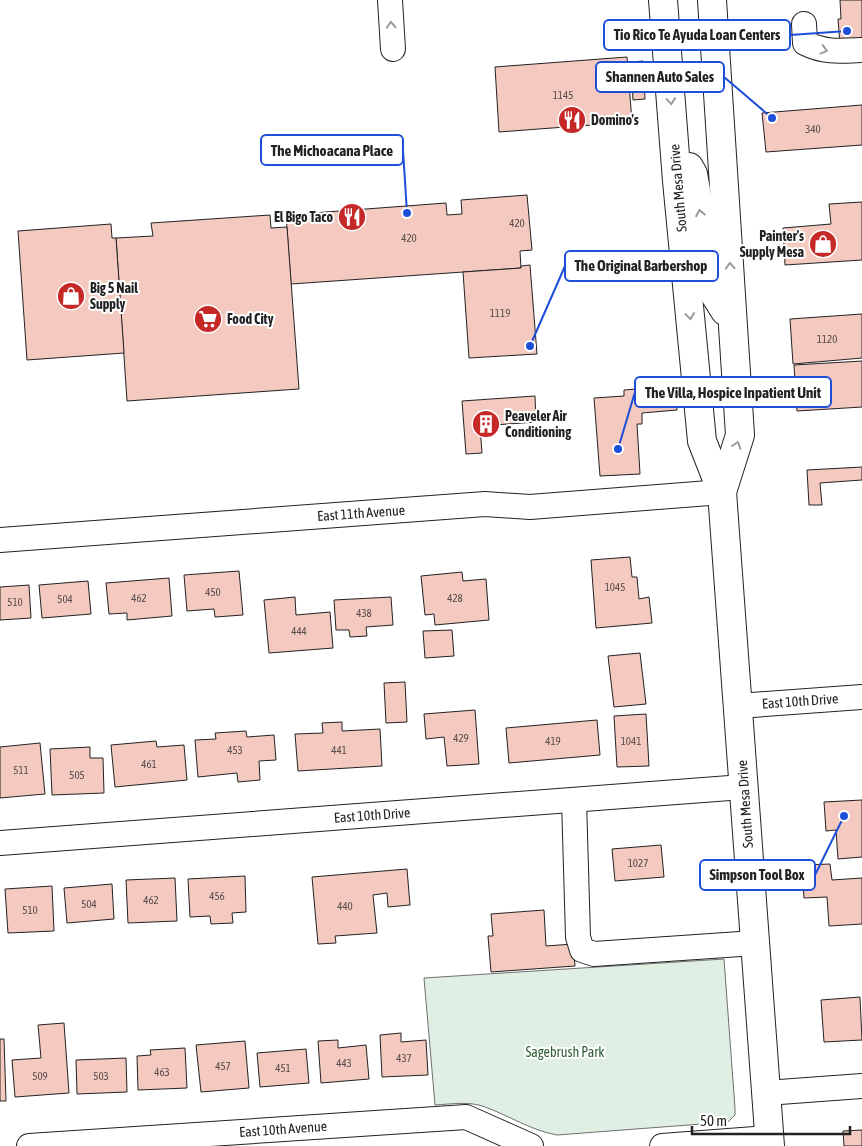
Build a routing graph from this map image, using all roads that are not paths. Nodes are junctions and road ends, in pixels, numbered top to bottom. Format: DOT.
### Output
graph roads {
  1 [pos="390,0"];
  2 [pos="663,0"];
  3 [pos="712,0"];
  4 [pos="804,24"];
  5 [pos="393,50"];
  6 [pos="862,50"];
  7 [pos="674,137"];
  8 [pos="734,325"];
  9 [pos="722,492"];
  10 [pos="0,540"];
  11 [pos="862,697"];
  12 [pos="738,706"];
  13 [pos="744,787"];
  14 [pos="574,800"];
  15 [pos="0,843"];
  16 [pos="755,943"];
  17 [pos="862,1086"];
  18 [pos="766,1093"];
  19 [pos="769,1142"];
  20 [pos="29,1146"];
  21 [pos="531,1146"];
  22 [pos="662,1146"];
  5 -- 1 [label="street, one-way"];
  2 -- 7 [label="main road, South Mesa Drive, one-way"];
  8 -- 3 [label="main road, South Mesa Drive, one-way"];
  4 -- 6 [label="street, one-way"];
  8 -- 7 [label="main road, one-way"];
  7 -- 9 [label="main road, South Mesa Drive, one-way"];
  9 -- 8 [label="main road, South Mesa Drive, one-way"];
  9 -- 10 [label="street, East 11th Avenue"];
  9 -- 12 [label="main road, South Mesa Drive"];
  11 -- 12 [label="street, East 10th Drive"];
  12 -- 13 [label="main road, South Mesa Drive"];
  13 -- 14 [label="street, East 10th Drive"];
  13 -- 16 [label="main road, South Mesa Drive"];
  14 -- 15 [label="street, East 10th Drive"];
  14 -- 16 [label="street"];
  16 -- 18 [label="main road, South Mesa Drive"];
  17 -- 18 [label="street"];
  18 -- 19 [label="main road, South Mesa Drive"];
  19 -- 22 [label="street"];
  20 -- 21 [label="street, East 10th Avenue"];
}
